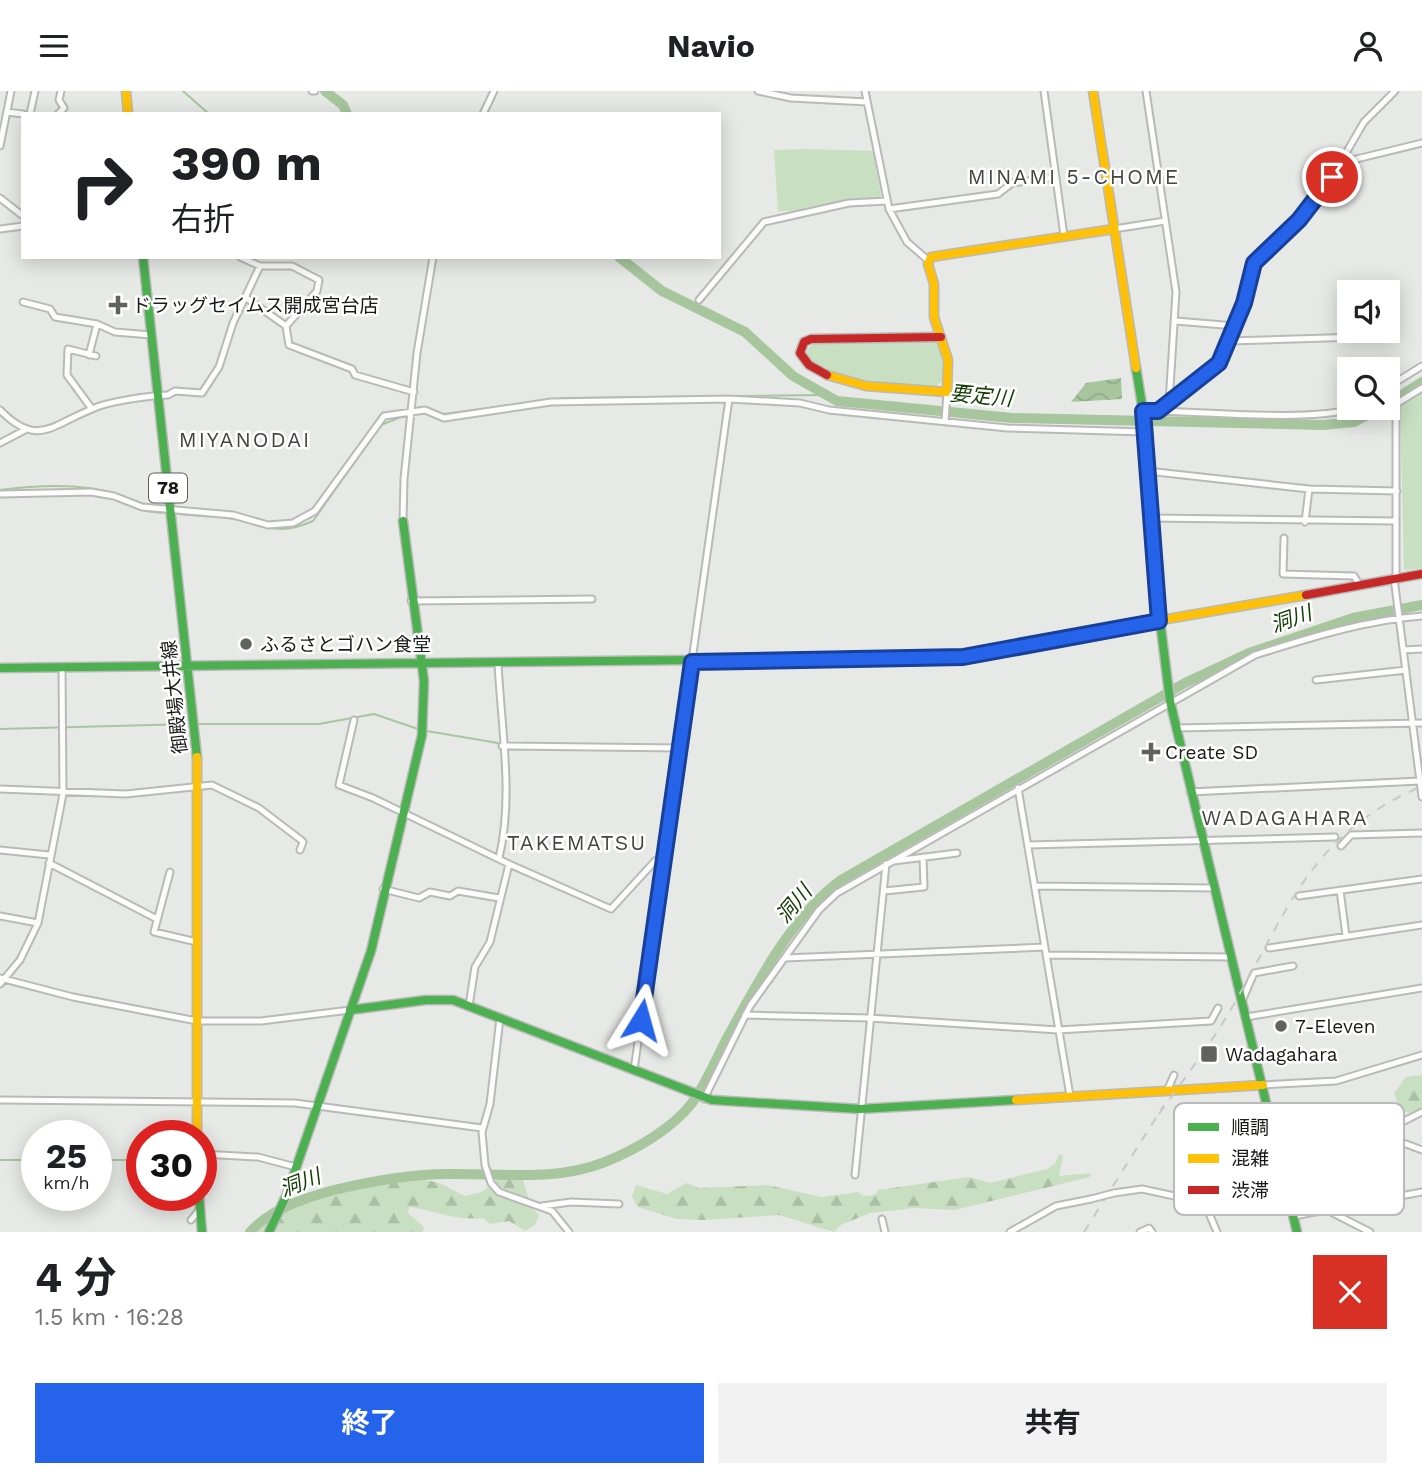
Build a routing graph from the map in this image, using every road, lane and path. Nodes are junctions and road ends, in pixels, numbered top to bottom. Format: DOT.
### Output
graph roads {
  1 [pos="11,91"];
  2 [pos="35,91"];
  3 [pos="61,91"];
  4 [pos="126,91"];
  5 [pos="485,91"];
  6 [pos="494,91"];
  7 [pos="758,91"];
  8 [pos="865,91"];
  9 [pos="1044,91"];
  10 [pos="1093,91"];
  11 [pos="1146,91"];
  12 [pos="1395,91"];
  13 [pos="867,102"];
  14 [pos="7,112"];
  15 [pos="30,112"];
  16 [pos="60,112"];
  17 [pos="128,112"];
  18 [pos="484,112"];
  19 [pos="21,114"];
  20 [pos="1422,143"];
  21 [pos="0,146"];
  22 [pos="1340,163"];
  23 [pos="1056,177"];
  24 [pos="0,198"];
  25 [pos="887,201"];
  26 [pos="888,209"];
  27 [pos="21,214"];
  28 [pos="1165,221"];
  29 [pos="21,226"];
  30 [pos="0,229"];
  31 [pos="1114,229"];
  32 [pos="1064,236"];
  33 [pos="143,259"];
  34 [pos="244,259"];
  35 [pos="433,259"];
  36 [pos="929,261"];
  37 [pos="260,266"];
  38 [pos="245,297"];
  39 [pos="699,300"];
  40 [pos="23,302"];
  41 [pos="1176,321"];
  42 [pos="97,324"];
  43 [pos="286,325"];
  44 [pos="1235,326"];
  45 [pos="151,335"];
  46 [pos="941,337"];
  47 [pos="1337,338"];
  48 [pos="1229,341"];
  49 [pos="1422,366"];
  50 [pos="1400,380"];
  51 [pos="1422,388"];
  52 [pos="414,392"];
  53 [pos="947,393"];
  54 [pos="158,395"];
  55 [pos="729,399"];
  56 [pos="1169,403"];
  57 [pos="92,409"];
  58 [pos="413,409"];
  59 [pos="0,410"];
  60 [pos="1143,411"];
  61 [pos="1158,411"];
  62 [pos="1337,412"];
  63 [pos="945,420"];
  64 [pos="25,430"];
  65 [pos="1145,432"];
  66 [pos="0,443"];
  67 [pos="1147,471"];
  68 [pos="1309,489"];
  69 [pos="1397,491"];
  70 [pos="0,493"];
  71 [pos="171,510"];
  72 [pos="1150,518"];
  73 [pos="403,521"];
  74 [pos="1396,521"];
  75 [pos="1305,522"];
  76 [pos="1284,538"];
  77 [pos="1422,574"];
  78 [pos="1395,578"];
  79 [pos="1359,584"];
  80 [pos="592,599"];
  81 [pos="411,601"];
  82 [pos="1398,616"];
  83 [pos="1422,616"];
  84 [pos="1159,621"];
  85 [pos="1422,649"];
  86 [pos="1403,650"];
  87 [pos="692,662"];
  88 [pos="423,663"];
  89 [pos="498,663"];
  90 [pos="188,666"];
  91 [pos="0,667"];
  92 [pos="62,667"];
  93 [pos="1406,670"];
  94 [pos="1316,680"];
  95 [pos="1170,701"];
  96 [pos="354,720"];
  97 [pos="1422,723"];
  98 [pos="1413,724"];
  99 [pos="1176,728"];
  100 [pos="502,746"];
  101 [pos="680,748"];
  102 [pos="1420,781"];
  103 [pos="198,785"];
  104 [pos="1018,787"];
  105 [pos="0,789"];
  106 [pos="1190,792"];
  107 [pos="63,794"];
  108 [pos="1422,797"];
  109 [pos="403,813"];
  110 [pos="1422,833"];
  111 [pos="1335,837"];
  112 [pos="1202,842"];
  113 [pos="1028,845"];
  114 [pos="1341,846"];
  115 [pos="0,850"];
  116 [pos="300,850"];
  117 [pos="957,853"];
  118 [pos="49,855"];
  119 [pos="664,856"];
  120 [pos="923,857"];
  121 [pos="499,858"];
  122 [pos="48,863"];
  123 [pos="889,863"];
  124 [pos="509,864"];
  125 [pos="170,873"];
  126 [pos="1422,879"];
  127 [pos="1035,886"];
  128 [pos="1214,888"];
  129 [pos="383,889"];
  130 [pos="1340,890"];
  131 [pos="884,891"];
  132 [pos="1299,896"];
  133 [pos="499,898"];
  134 [pos="0,916"];
  135 [pos="155,918"];
  136 [pos="38,923"];
  137 [pos="1422,925"];
  138 [pos="1346,936"];
  139 [pos="197,942"];
  140 [pos="1045,947"];
  141 [pos="1269,949"];
  142 [pos="878,953"];
  143 [pos="1046,955"];
  144 [pos="1231,957"];
  145 [pos="785,958"];
  146 [pos="1293,966"];
  147 [pos="2,980"];
  148 [pos="1422,988"];
  149 [pos="1242,1001"];
  150 [pos="469,1006"];
  151 [pos="1219,1008"];
  152 [pos="350,1010"];
  153 [pos="745,1015"];
  154 [pos="1246,1017"];
  155 [pos="500,1018"];
  156 [pos="869,1018"];
  157 [pos="197,1021"];
  158 [pos="1058,1030"];
  159 [pos="1422,1055"];
  160 [pos="634,1070"];
  161 [pos="1174,1075"];
  162 [pos="1263,1085"];
  163 [pos="1167,1091"];
  164 [pos="1070,1096"];
  165 [pos="703,1098"];
  166 [pos="0,1100"];
  167 [pos="197,1101"];
  168 [pos="1267,1103"];
  169 [pos="319,1105"];
  170 [pos="860,1109"];
  171 [pos="1422,1112"];
  172 [pos="197,1120"];
  173 [pos="1404,1121"];
  174 [pos="482,1128"];
  175 [pos="1404,1143"];
  176 [pos="1422,1150"];
  177 [pos="217,1155"];
  178 [pos="296,1167"];
  179 [pos="855,1175"];
  180 [pos="1422,1192"];
  181 [pos="1404,1195"];
  182 [pos="1174,1198"];
  183 [pos="618,1204"];
  184 [pos="542,1206"];
  185 [pos="198,1211"];
  186 [pos="200,1211"];
  187 [pos="1210,1215"];
  188 [pos="1298,1215"];
  189 [pos="1337,1215"];
  190 [pos="1294,1216"];
  191 [pos="882,1219"];
  192 [pos="191,1220"];
  193 [pos="202,1232"];
  194 [pos="269,1232"];
  195 [pos="569,1232"];
  196 [pos="885,1232"];
  197 [pos="1010,1232"];
  198 [pos="1140,1232"];
  199 [pos="1152,1232"];
  200 [pos="1217,1232"];
  201 [pos="1297,1232"];
  202 [pos="1370,1232"];
  1 -- 14 [label="street"];
  2 -- 15 [label="street"];
  3 -- 16 [label="street"];
  4 -- 17 [label="street"];
  5 -- 6 [label="street"];
  6 -- 18 [label="street"];
  7 -- 13 [label="street"];
  8 -- 13 [label="street"];
  9 -- 23 [label="street"];
  10 -- 31 [label="street"];
  11 -- 28 [label="street"];
  12 -- 22 [label="street"];
  13 -- 25 [label="street"];
  14 -- 19 [label="street"];
  14 -- 21 [label="street"];
  20 -- 22 [label="street"];
  22 -- 44 [label="street"];
  23 -- 26 [label="street"];
  23 -- 32 [label="street"];
  24 -- 27 [label="street"];
  25 -- 26 [label="street"];
  25 -- 39 [label="street"];
  26 -- 36 [label="street"];
  28 -- 31 [label="street"];
  28 -- 41 [label="street"];
  29 -- 30 [label="street"];
  31 -- 32 [label="street"];
  31 -- 60 [label="street"];
  32 -- 36 [label="street"];
  33 -- 45 [label="street, 御殿場大井線 / 78"];
  34 -- 37 [label="street"];
  35 -- 52 [label="street"];
  36 -- 46 [label="street"];
  37 -- 38 [label="street"];
  37 -- 43 [label="street"];
  38 -- 43 [label="street"];
  38 -- 54 [label="street"];
  40 -- 42 [label="street"];
  41 -- 44 [label="street"];
  41 -- 56 [label="street"];
  42 -- 45 [label="street"];
  42 -- 57 [label="street"];
  43 -- 52 [label="street"];
  44 -- 48 [label="street"];
  45 -- 54 [label="street, 御殿場大井線 / 78"];
  46 -- 53 [label="street"];
  46 -- 53 [label="street"];
  47 -- 48 [label="street"];
  48 -- 56 [label="street"];
  49 -- 50 [label="street"];
  51 -- 69 [label="street"];
  52 -- 58 [label="street"];
  53 -- 63 [label="street"];
  54 -- 57 [label="street"];
  54 -- 71 [label="street, 御殿場大井線 / 78"];
  55 -- 58 [label="street"];
  55 -- 63 [label="street"];
  55 -- 87 [label="street"];
  56 -- 61 [label="street"];
  57 -- 64 [label="street"];
  58 -- 71 [label="street"];
  58 -- 73 [label="street"];
  59 -- 64 [label="street"];
  60 -- 61 [label="street"];
  60 -- 65 [label="street"];
  61 -- 62 [label="street"];
  63 -- 65 [label="street"];
  64 -- 66 [label="street"];
  65 -- 67 [label="street"];
  67 -- 68 [label="street"];
  67 -- 72 [label="street"];
  68 -- 69 [label="street"];
  68 -- 75 [label="street"];
  69 -- 74 [label="street"];
  70 -- 71 [label="street"];
  71 -- 90 [label="street, 御殿場大井線 / 78"];
  72 -- 75 [label="street"];
  72 -- 84 [label="street"];
  73 -- 81 [label="street"];
  74 -- 75 [label="street"];
  74 -- 78 [label="street"];
  76 -- 79 [label="street"];
  77 -- 78 [label="street"];
  78 -- 79 [label="street"];
  78 -- 82 [label="street"];
  79 -- 84 [label="street"];
  80 -- 81 [label="street"];
  81 -- 88 [label="street"];
  82 -- 83 [label="street"];
  82 -- 86 [label="street"];
  82 -- 95 [label="street"];
  84 -- 87 [label="street"];
  84 -- 95 [label="street"];
  85 -- 86 [label="street"];
  86 -- 93 [label="street"];
  87 -- 89 [label="street"];
  87 -- 101 [label="street"];
  88 -- 89 [label="street"];
  88 -- 90 [label="street"];
  88 -- 109 [label="street"];
  89 -- 100 [label="street"];
  90 -- 92 [label="street"];
  90 -- 103 [label="street, 御殿場大井線 / 78"];
  91 -- 92 [label="street"];
  92 -- 107 [label="street"];
  93 -- 94 [label="street"];
  93 -- 98 [label="street"];
  95 -- 99 [label="street"];
  95 -- 104 [label="street"];
  96 -- 109 [label="street"];
  97 -- 98 [label="street"];
  98 -- 99 [label="street"];
  98 -- 102 [label="street"];
  99 -- 106 [label="street"];
  100 -- 101 [label="street"];
  100 -- 121 [label="street"];
  101 -- 119 [label="street"];
  102 -- 106 [label="street"];
  102 -- 108 [label="street"];
  103 -- 107 [label="street"];
  103 -- 116 [label="street"];
  103 -- 139 [label="street, 御殿場大井線 / 78"];
  104 -- 113 [label="street"];
  104 -- 123 [label="street"];
  105 -- 107 [label="street"];
  106 -- 112 [label="street"];
  107 -- 118 [label="street"];
  109 -- 121 [label="street"];
  109 -- 129 [label="street"];
  110 -- 114 [label="street"];
  111 -- 112 [label="street"];
  112 -- 113 [label="street"];
  112 -- 128 [label="street"];
  113 -- 127 [label="street"];
  115 -- 118 [label="street"];
  117 -- 120 [label="street"];
  118 -- 122 [label="street"];
  119 -- 124 [label="street"];
  119 -- 160 [label="street"];
  120 -- 123 [label="street"];
  120 -- 131 [label="street"];
  121 -- 124 [label="street"];
  122 -- 135 [label="street"];
  122 -- 136 [label="street"];
  123 -- 131 [label="street"];
  123 -- 145 [label="street"];
  124 -- 133 [label="street"];
  125 -- 135 [label="street"];
  126 -- 130 [label="street"];
  127 -- 128 [label="street"];
  127 -- 140 [label="street"];
  128 -- 144 [label="street"];
  129 -- 133 [label="street"];
  129 -- 152 [label="street"];
  130 -- 132 [label="street"];
  130 -- 138 [label="street"];
  131 -- 142 [label="street"];
  133 -- 150 [label="street"];
  134 -- 136 [label="street"];
  135 -- 139 [label="street"];
  136 -- 147 [label="street"];
  137 -- 138 [label="street"];
  138 -- 141 [label="street"];
  139 -- 157 [label="street, 御殿場大井線 / 78"];
  140 -- 142 [label="street"];
  140 -- 143 [label="street"];
  142 -- 145 [label="street"];
  142 -- 156 [label="street"];
  143 -- 144 [label="street"];
  143 -- 158 [label="street"];
  144 -- 149 [label="street"];
  145 -- 153 [label="street"];
  146 -- 149 [label="street"];
  147 -- 157 [label="street"];
  148 -- 154 [label="street"];
  149 -- 154 [label="street"];
  150 -- 152 [label="street"];
  150 -- 155 [label="street"];
  151 -- 158 [label="street"];
  152 -- 157 [label="street"];
  152 -- 169 [label="street"];
  153 -- 156 [label="street"];
  153 -- 165 [label="street"];
  154 -- 162 [label="street"];
  155 -- 160 [label="street"];
  155 -- 174 [label="street"];
  156 -- 158 [label="street"];
  156 -- 170 [label="street"];
  157 -- 167 [label="street, 御殿場大井線 / 78"];
  158 -- 164 [label="street"];
  159 -- 162 [label="street"];
  160 -- 165 [label="street"];
  161 -- 163 [label="street"];
  162 -- 163 [label="street"];
  162 -- 168 [label="street"];
  163 -- 164 [label="street"];
  164 -- 170 [label="street"];
  165 -- 170 [label="street"];
  166 -- 167 [label="street"];
  167 -- 169 [label="street"];
  167 -- 172 [label="street, 御殿場大井線 / 78"];
  169 -- 174 [label="street"];
  169 -- 178 [label="street"];
  170 -- 179 [label="street"];
  171 -- 173 [label="street"];
  174 -- 184 [label="street"];
  175 -- 176 [label="street"];
  177 -- 178 [label="street"];
  178 -- 194 [label="street"];
  180 -- 181 [label="street"];
  182 -- 197 [label="street, bridge"];
  183 -- 184 [label="street"];
  184 -- 195 [label="street"];
  185 -- 192 [label="street"];
  186 -- 193 [label="street"];
  187 -- 200 [label="street"];
  188 -- 190 [label="street"];
  189 -- 202 [label="street"];
  190 -- 201 [label="street"];
  191 -- 196 [label="street"];
  198 -- 199 [label="street"];
}
